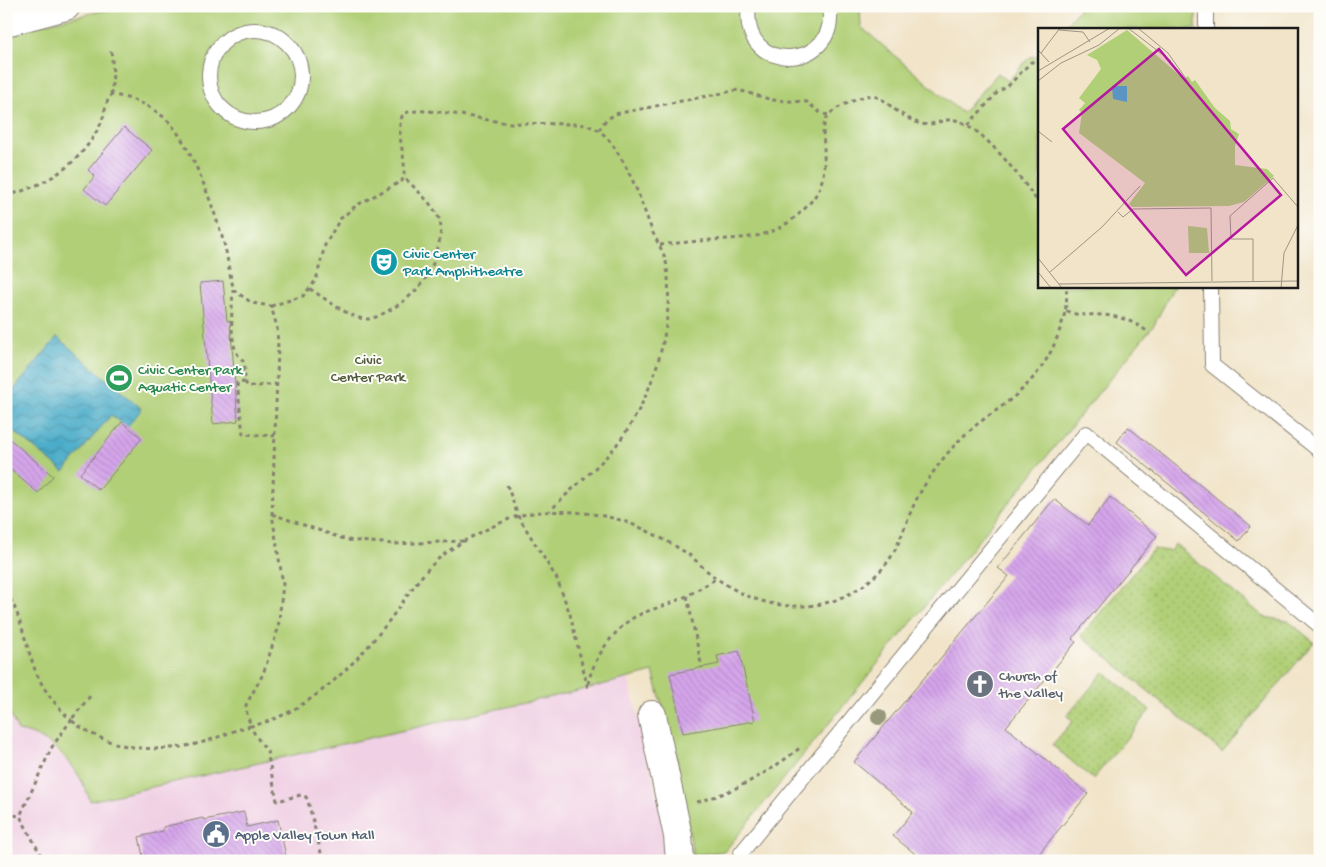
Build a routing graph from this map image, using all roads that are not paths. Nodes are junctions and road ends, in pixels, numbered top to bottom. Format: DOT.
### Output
graph roads {
  1 [pos="66,6"];
  2 [pos="749,6"];
  3 [pos="829,6"];
  4 [pos="1206,6"];
  5 [pos="6,22"];
  6 [pos="1206,28"];
  7 [pos="265,30"];
  8 [pos="1211,288"];
  9 [pos="1320,451"];
  10 [pos="1320,626"];
  11 [pos="652,715"];
  12 [pos="680,861"];
  13 [pos="741,861"];
  1 -- 5 [label="street"];
  2 -- 3 [label="lane"];
  4 -- 6 [label="lane"];
  7 -- 7 [label="lane"];
  8 -- 9 [label="lane"];
  10 -- 13 [label="lane"];
  11 -- 12 [label="street"];
}
